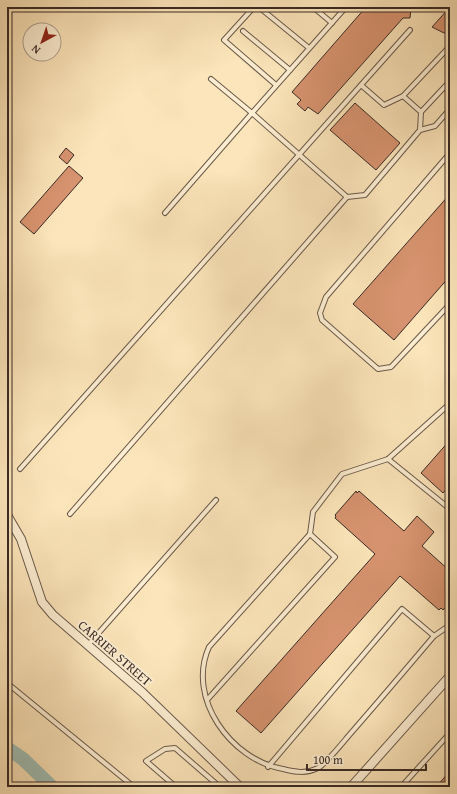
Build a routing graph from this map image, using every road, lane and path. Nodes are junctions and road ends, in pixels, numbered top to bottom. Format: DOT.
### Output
graph roads {
  1 [pos="257,7"];
  2 [pos="313,7"];
  3 [pos="346,7"];
  4 [pos="332,23"];
  5 [pos="410,30"];
  6 [pos="243,31"];
  7 [pos="450,46"];
  8 [pos="309,48"];
  9 [pos="290,70"];
  10 [pos="211,78"];
  11 [pos="450,81"];
  12 [pos="276,85"];
  13 [pos="361,85"];
  14 [pos="403,96"];
  15 [pos="450,109"];
  16 [pos="421,112"];
  17 [pos="252,113"];
  18 [pos="420,130"];
  19 [pos="450,153"];
  20 [pos="299,155"];
  21 [pos="347,197"];
  22 [pos="165,213"];
  23 [pos="450,304"];
  24 [pos="450,405"];
  25 [pos="388,459"];
  26 [pos="20,469"];
  27 [pos="216,500"];
  28 [pos="450,509"];
  29 [pos="70,514"];
  30 [pos="7,515"];
  31 [pos="310,534"];
  32 [pos="450,625"];
  33 [pos="434,636"];
  34 [pos="88,645"];
  35 [pos="450,676"];
  36 [pos="7,683"];
  37 [pos="207,700"];
  38 [pos="450,733"];
  39 [pos="268,767"];
  40 [pos="134,787"];
  41 [pos="176,787"];
  42 [pos="220,787"];
  43 [pos="240,787"];
  44 [pos="351,787"];
  45 [pos="402,787"];
  1 -- 8 [label="lane"];
  1 -- 12 [label="lane"];
  2 -- 4 [label="lane"];
  3 -- 4 [label="lane"];
  4 -- 8 [label="lane"];
  5 -- 13 [label="lane"];
  6 -- 9 [label="lane"];
  7 -- 14 [label="lane"];
  8 -- 9 [label="lane"];
  9 -- 12 [label="lane"];
  10 -- 17 [label="lane"];
  11 -- 16 [label="lane"];
  12 -- 17 [label="lane"];
  13 -- 14 [label="lane"];
  13 -- 20 [label="lane"];
  14 -- 16 [label="lane"];
  15 -- 18 [label="lane"];
  16 -- 18 [label="lane"];
  17 -- 20 [label="lane"];
  17 -- 22 [label="lane"];
  18 -- 21 [label="lane"];
  19 -- 23 [label="lane"];
  20 -- 21 [label="lane"];
  20 -- 26 [label="lane"];
  21 -- 29 [label="lane"];
  24 -- 25 [label="lane"];
  25 -- 28 [label="lane"];
  25 -- 31 [label="lane"];
  27 -- 34 [label="lane"];
  30 -- 34 [label="street, CARRIER STREET"];
  31 -- 37 [label="lane"];
  31 -- 37 [label="lane"];
  32 -- 33 [label="lane"];
  33 -- 39 [label="lane"];
  33 -- 39 [label="lane"];
  34 -- 43 [label="street, CARRIER STREET"];
  35 -- 44 [label="street"];
  36 -- 40 [label="lane"];
  37 -- 39 [label="lane"];
  38 -- 45 [label="lane"];
  41 -- 42 [label="lane"];
}
